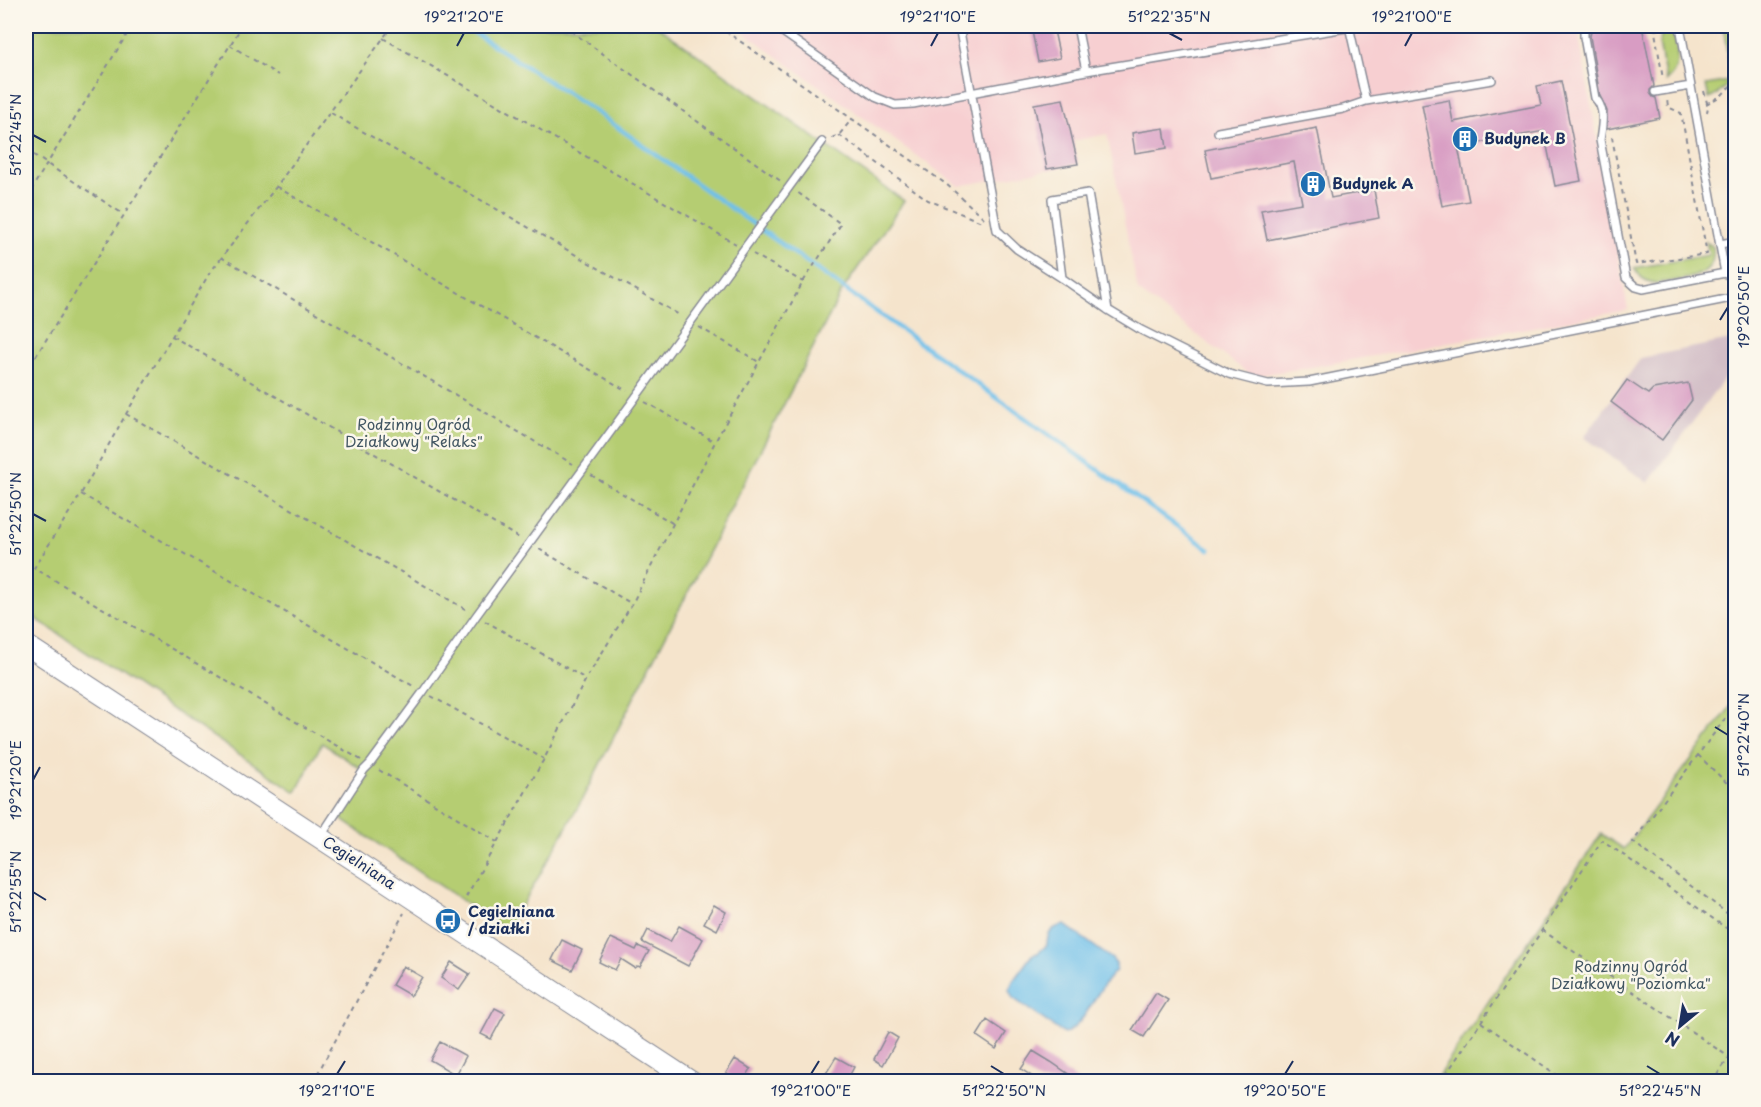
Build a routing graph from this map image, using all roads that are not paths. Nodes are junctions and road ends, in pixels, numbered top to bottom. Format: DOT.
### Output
graph roads {
  1 [pos="774,26"];
  2 [pos="958,26"];
  3 [pos="1077,26"];
  4 [pos="1349,26"];
  5 [pos="1358,26"];
  6 [pos="1587,26"];
  7 [pos="1680,26"];
  8 [pos="1086,71"];
  9 [pos="1492,80"];
  10 [pos="1691,86"];
  11 [pos="1655,92"];
  12 [pos="972,94"];
  13 [pos="1366,101"];
  14 [pos="1733,118"];
  15 [pos="1736,130"];
  16 [pos="1218,132"];
  17 [pos="822,142"];
  18 [pos="1736,241"];
  19 [pos="1720,244"];
  20 [pos="1725,273"];
  21 [pos="1062,278"];
  22 [pos="1736,281"];
  23 [pos="1736,297"];
  24 [pos="1108,310"];
  25 [pos="26,645"];
  26 [pos="320,838"];
  27 [pos="692,1082"];
  1 -- 12 [label="lane"];
  2 -- 12 [label="lane"];
  3 -- 8 [label="lane"];
  4 -- 5 [label="lane"];
  4 -- 8 [label="lane"];
  4 -- 13 [label="lane"];
  6 -- 20 [label="lane"];
  7 -- 10 [label="lane"];
  8 -- 12 [label="lane"];
  9 -- 13 [label="lane"];
  10 -- 11 [label="lane"];
  10 -- 19 [label="lane"];
  12 -- 21 [label="lane"];
  13 -- 16 [label="lane"];
  14 -- 15 [label="lane"];
  17 -- 26 [label="lane"];
  18 -- 19 [label="lane"];
  19 -- 20 [label="lane"];
  20 -- 22 [label="lane"];
  21 -- 24 [label="lane"];
  21 -- 24 [label="lane"];
  23 -- 24 [label="lane"];
  25 -- 26 [label="street, Cegielniana"];
  26 -- 27 [label="street, Cegielniana"];
}
